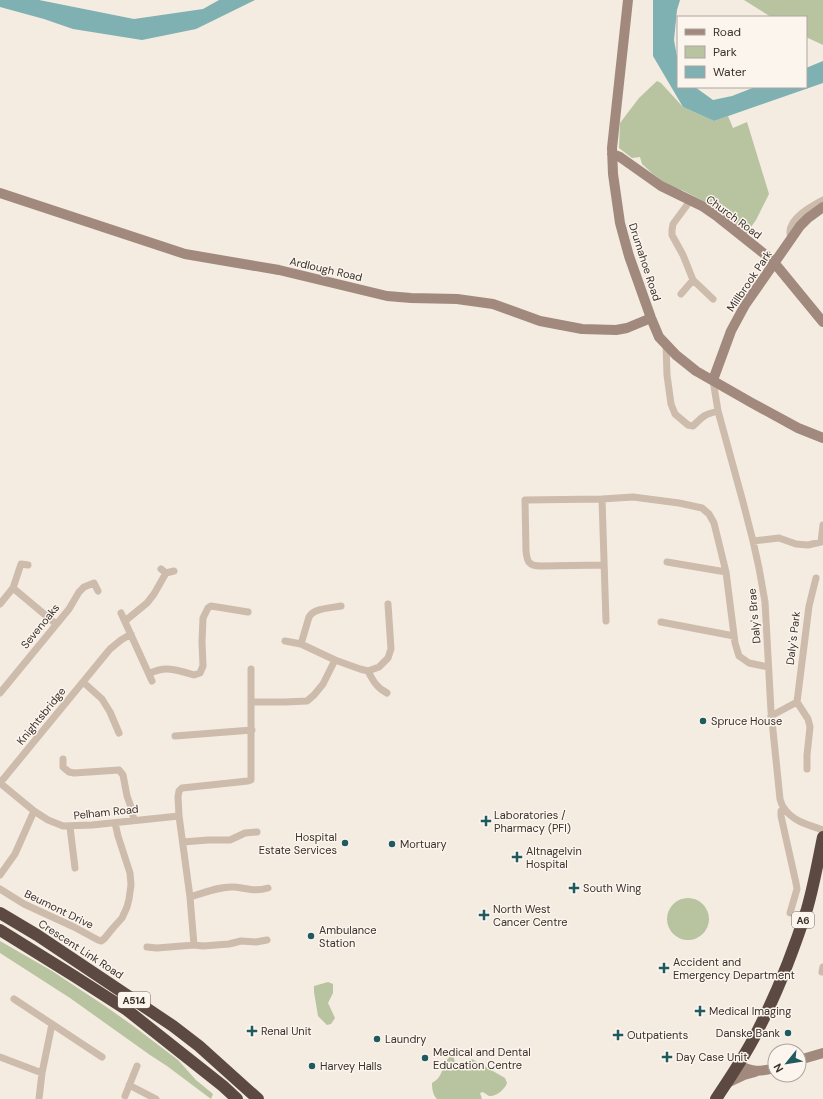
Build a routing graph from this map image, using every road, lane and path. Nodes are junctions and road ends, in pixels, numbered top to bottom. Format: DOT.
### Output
graph roads {
  1 [pos="628,0"];
  2 [pos="612,154"];
  3 [pos="0,193"];
  4 [pos="823,200"];
  5 [pos="690,201"];
  6 [pos="823,208"];
  7 [pos="806,215"];
  8 [pos="775,262"];
  9 [pos="693,280"];
  10 [pos="680,294"];
  11 [pos="713,299"];
  12 [pos="651,318"];
  13 [pos="823,322"];
  14 [pos="666,344"];
  15 [pos="713,380"];
  16 [pos="718,411"];
  17 [pos="823,438"];
  18 [pos="602,499"];
  19 [pos="823,525"];
  20 [pos="753,541"];
  21 [pos="668,562"];
  22 [pos="604,565"];
  23 [pos="28,566"];
  24 [pos="174,571"];
  25 [pos="726,572"];
  26 [pos="816,578"];
  27 [pos="13,588"];
  28 [pos="98,591"];
  29 [pos="0,604"];
  30 [pos="388,604"];
  31 [pos="341,606"];
  32 [pos="248,612"];
  33 [pos="121,613"];
  34 [pos="125,621"];
  35 [pos="606,621"];
  36 [pos="661,622"];
  37 [pos="56,624"];
  38 [pos="131,634"];
  39 [pos="734,636"];
  40 [pos="284,641"];
  41 [pos="301,644"];
  42 [pos="335,660"];
  43 [pos="768,667"];
  44 [pos="251,668"];
  45 [pos="368,670"];
  46 [pos="83,682"];
  47 [pos="0,693"];
  48 [pos="387,693"];
  49 [pos="252,702"];
  50 [pos="797,702"];
  51 [pos="771,716"];
  52 [pos="115,730"];
  53 [pos="252,730"];
  54 [pos="175,736"];
  55 [pos="63,759"];
  56 [pos="807,769"];
  57 [pos="0,783"];
  58 [pos="784,808"];
  59 [pos="34,811"];
  60 [pos="179,816"];
  61 [pos="134,820"];
  62 [pos="115,823"];
  63 [pos="70,827"];
  64 [pos="823,830"];
  65 [pos="257,832"];
  66 [pos="823,837"];
  67 [pos="183,842"];
  68 [pos="75,868"];
  69 [pos="0,875"];
  70 [pos="268,888"];
  71 [pos="0,889"];
  72 [pos="190,897"];
  73 [pos="0,913"];
  74 [pos="790,913"];
  75 [pos="0,930"];
  76 [pos="266,940"];
  77 [pos="194,944"];
  78 [pos="147,947"];
  79 [pos="14,999"];
  80 [pos="52,1024"];
  81 [pos="823,1053"];
  82 [pos="102,1057"];
  83 [pos="0,1058"];
  84 [pos="807,1058"];
  85 [pos="738,1065"];
  86 [pos="137,1066"];
  87 [pos="767,1069"];
  88 [pos="757,1071"];
  89 [pos="42,1072"];
  90 [pos="727,1083"];
  91 [pos="129,1085"];
  92 [pos="124,1096"];
  93 [pos="39,1099"];
  94 [pos="156,1099"];
  95 [pos="237,1099"];
  96 [pos="258,1099"];
  97 [pos="716,1099"];
  1 -- 2 [label="street, Drumahoe Road"];
  2 -- 5 [label="street, Church Road"];
  2 -- 12 [label="street, Drumahoe Road"];
  3 -- 12 [label="street, Ardlough Road"];
  4 -- 7 [label="street"];
  5 -- 8 [label="street, Church Road"];
  5 -- 9 [label="street"];
  6 -- 7 [label="street, Millbrook Park"];
  7 -- 8 [label="street, Millbrook Park"];
  8 -- 13 [label="street, Church Road"];
  8 -- 15 [label="street, Millbrook Park"];
  9 -- 10 [label="street"];
  9 -- 11 [label="street"];
  12 -- 14 [label="street, Drumahoe Road"];
  14 -- 15 [label="street, Drumahoe Road"];
  14 -- 16 [label="street"];
  15 -- 16 [label="street, Daly's Brae"];
  15 -- 17 [label="street, Drumahoe Road"];
  16 -- 20 [label="street, Daly's Brae"];
  18 -- 22 [label="street"];
  18 -- 22 [label="street"];
  18 -- 25 [label="street"];
  19 -- 20 [label="street"];
  20 -- 43 [label="street, Daly's Brae"];
  21 -- 25 [label="street"];
  22 -- 35 [label="street"];
  23 -- 27 [label="street"];
  24 -- 34 [label="street"];
  25 -- 39 [label="street"];
  26 -- 50 [label="street, Daly's Park"];
  27 -- 29 [label="street"];
  27 -- 37 [label="street"];
  28 -- 37 [label="street, Sevenoaks"];
  30 -- 45 [label="street"];
  31 -- 41 [label="street"];
  32 -- 38 [label="street"];
  33 -- 34 [label="street"];
  34 -- 38 [label="street"];
  36 -- 39 [label="street"];
  37 -- 47 [label="street, Sevenoaks"];
  38 -- 46 [label="street, Knightsbridge"];
  39 -- 43 [label="street"];
  40 -- 41 [label="street"];
  41 -- 42 [label="street"];
  42 -- 45 [label="street"];
  42 -- 49 [label="street"];
  43 -- 51 [label="street, Daly's Brae"];
  44 -- 49 [label="street"];
  45 -- 48 [label="street"];
  46 -- 52 [label="street"];
  46 -- 57 [label="street, Knightsbridge"];
  49 -- 53 [label="street"];
  50 -- 51 [label="street"];
  50 -- 56 [label="street"];
  51 -- 58 [label="street, Daly's Brae"];
  53 -- 54 [label="street"];
  53 -- 60 [label="street"];
  55 -- 61 [label="street"];
  57 -- 59 [label="street, Pelham Road"];
  58 -- 64 [label="street, Daly's Brae"];
  58 -- 74 [label="street"];
  59 -- 63 [label="street, Pelham Road"];
  59 -- 69 [label="street"];
  60 -- 61 [label="street, Pelham Road"];
  60 -- 67 [label="street"];
  61 -- 62 [label="street, Pelham Road"];
  62 -- 63 [label="street, Pelham Road"];
  62 -- 71 [label="street, Beumont Drive"];
  63 -- 68 [label="street"];
  65 -- 67 [label="street"];
  66 -- 85 [label="highway, A6"];
  67 -- 72 [label="street"];
  70 -- 72 [label="street"];
  72 -- 77 [label="street"];
  73 -- 96 [label="highway, Crescent Link Road / A514"];
  75 -- 95 [label="highway, A514"];
  76 -- 77 [label="street"];
  77 -- 78 [label="street"];
  79 -- 80 [label="street"];
  80 -- 82 [label="street"];
  80 -- 89 [label="street"];
  81 -- 84 [label="street"];
  83 -- 89 [label="street"];
  85 -- 88 [label="street"];
  85 -- 90 [label="highway, A6"];
  86 -- 91 [label="street"];
  87 -- 88 [label="street"];
  88 -- 90 [label="street"];
  89 -- 93 [label="street"];
  90 -- 97 [label="highway, A6"];
  91 -- 92 [label="street"];
  91 -- 94 [label="street"];
}
